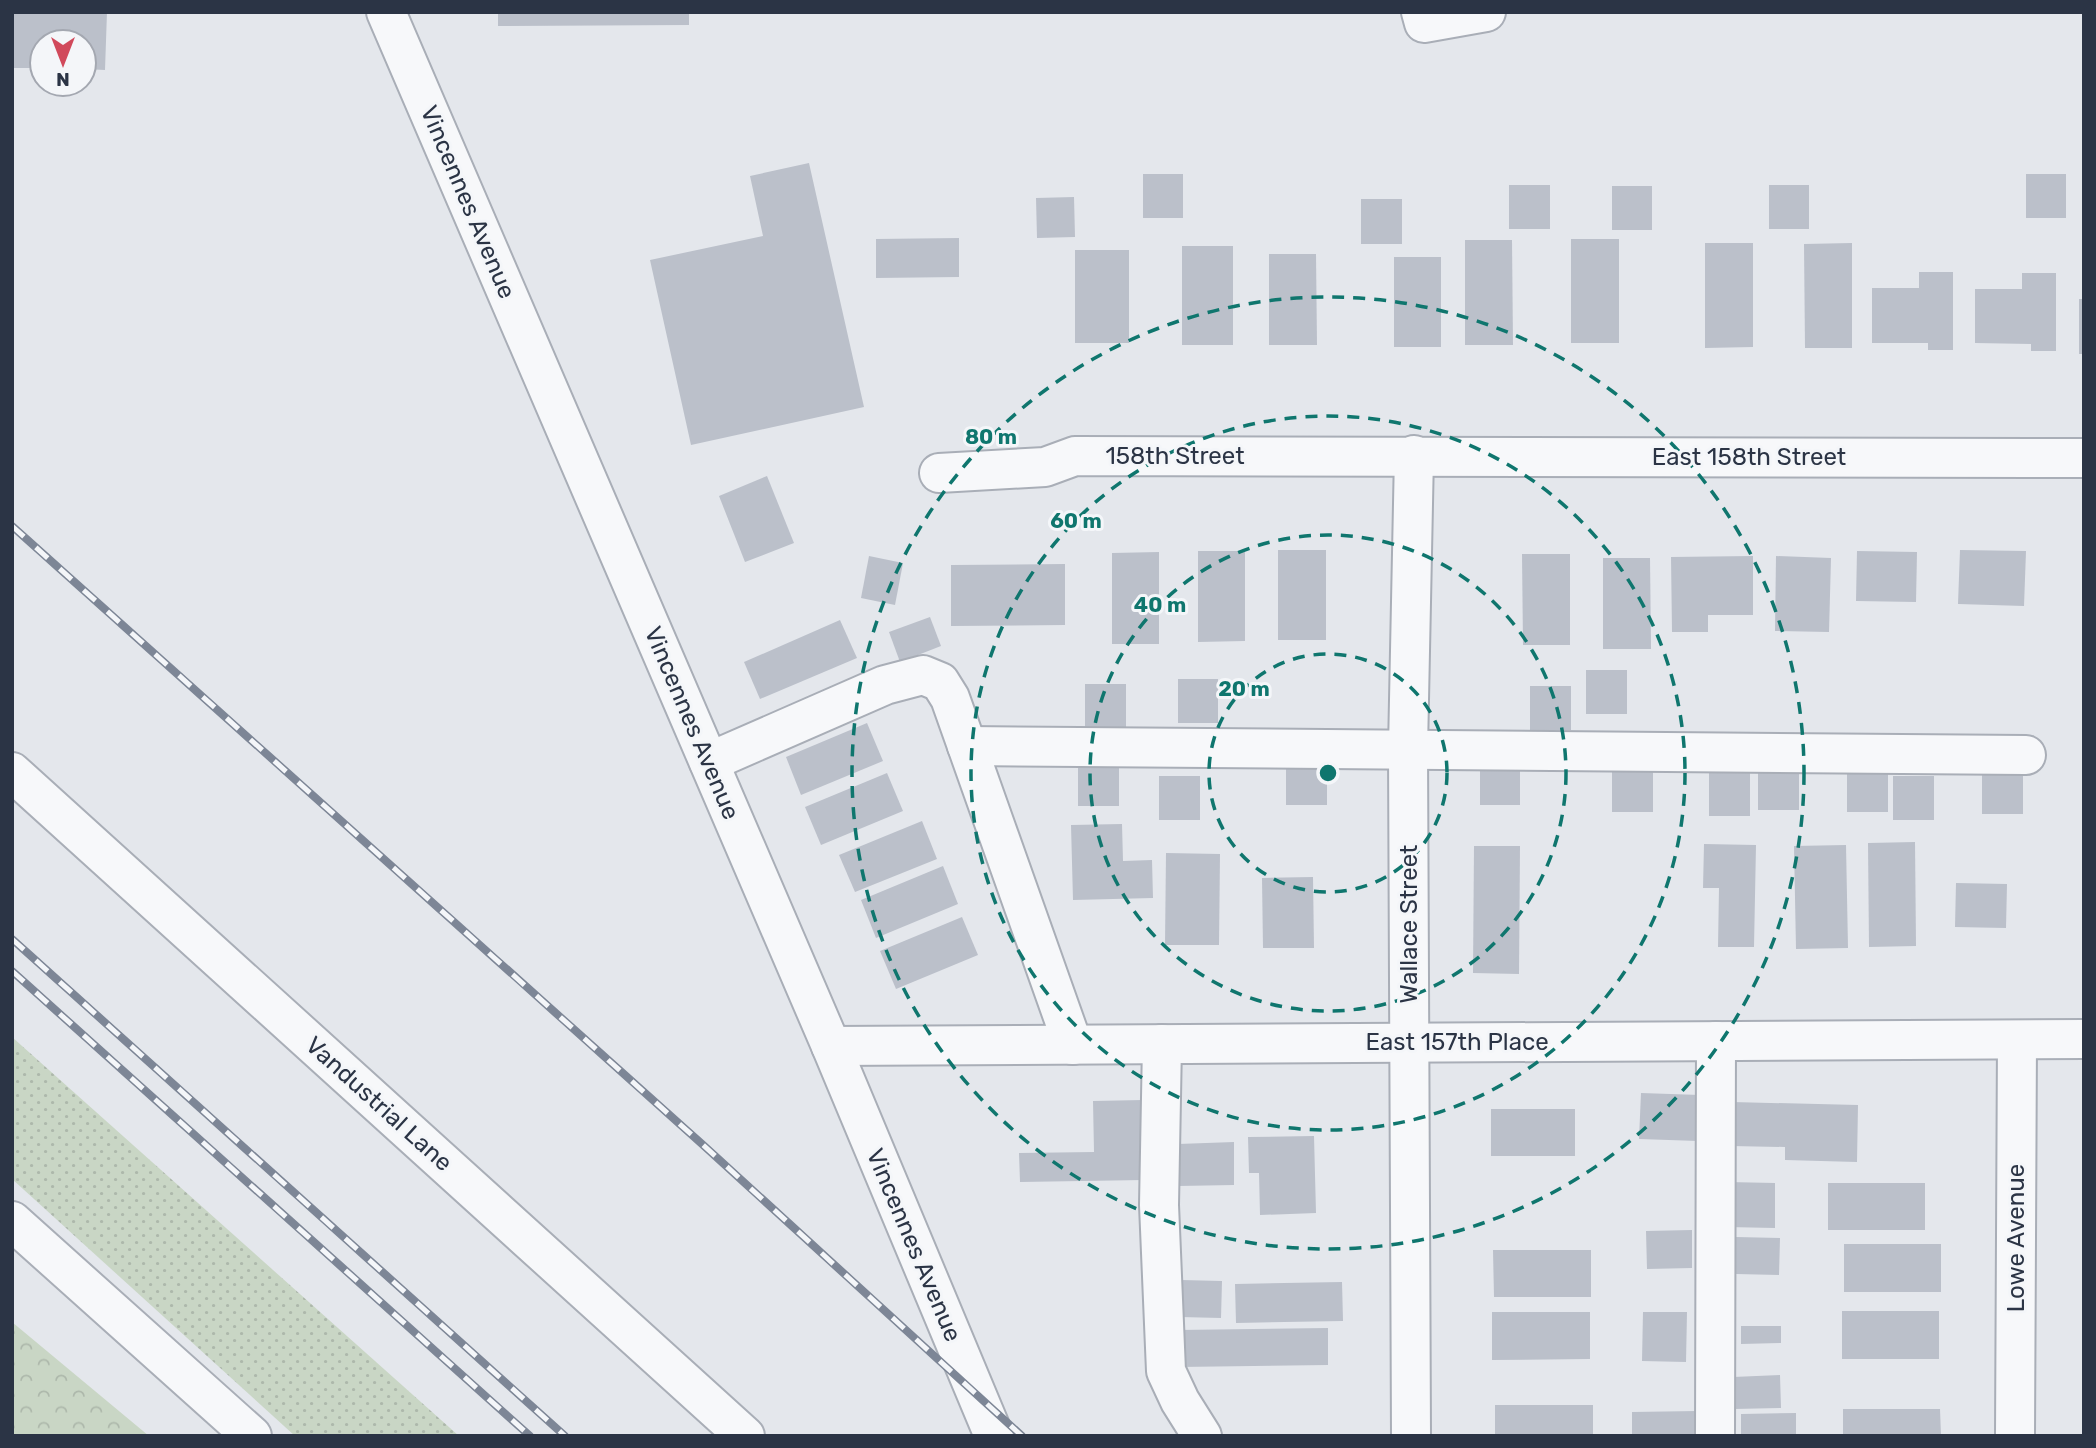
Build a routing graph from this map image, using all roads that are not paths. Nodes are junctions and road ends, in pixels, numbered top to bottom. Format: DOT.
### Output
graph roads {
  1 [pos="386,12"];
  2 [pos="1421,12"];
  3 [pos="1486,12"];
  4 [pos="1414,455"];
  5 [pos="2084,458"];
  6 [pos="939,473"];
  7 [pos="967,746"];
  8 [pos="1408,749"];
  9 [pos="2026,755"];
  10 [pos="709,762"];
  11 [pos="12,772"];
  12 [pos="2017,1040"];
  13 [pos="2084,1040"];
  14 [pos="1716,1041"];
  15 [pos="1410,1043"];
  16 [pos="1162,1044"];
  17 [pos="1073,1045"];
  18 [pos="831,1046"];
  19 [pos="12,1221"];
  20 [pos="252,1436"];
  21 [pos="745,1436"];
  22 [pos="994,1436"];
  23 [pos="1202,1436"];
  24 [pos="1411,1436"];
  25 [pos="1715,1436"];
  26 [pos="2015,1436"];
  1 -- 10 [label="street, Vincennes Avenue"];
  2 -- 3 [label="street"];
  4 -- 5 [label="street, East 158th Street"];
  4 -- 6 [label="street, 158th Street"];
  4 -- 8 [label="street, Wallace Street"];
  7 -- 8 [label="street"];
  7 -- 10 [label="street"];
  7 -- 17 [label="street"];
  8 -- 9 [label="street"];
  8 -- 15 [label="street, Wallace Street"];
  10 -- 18 [label="street, Vincennes Avenue"];
  11 -- 21 [label="street, Vandustrial Lane"];
  12 -- 13 [label="street, East 157th Place"];
  12 -- 14 [label="street, East 157th Place"];
  12 -- 26 [label="street, Lowe Avenue"];
  14 -- 15 [label="street, East 157th Place"];
  14 -- 25 [label="street"];
  15 -- 16 [label="street, East 157th Place"];
  15 -- 24 [label="street, Wallace Street"];
  16 -- 17 [label="street, East 157th Place"];
  16 -- 23 [label="street"];
  17 -- 18 [label="street, East 157th Place"];
  18 -- 22 [label="street, Vincennes Avenue"];
  19 -- 20 [label="street"];
}
